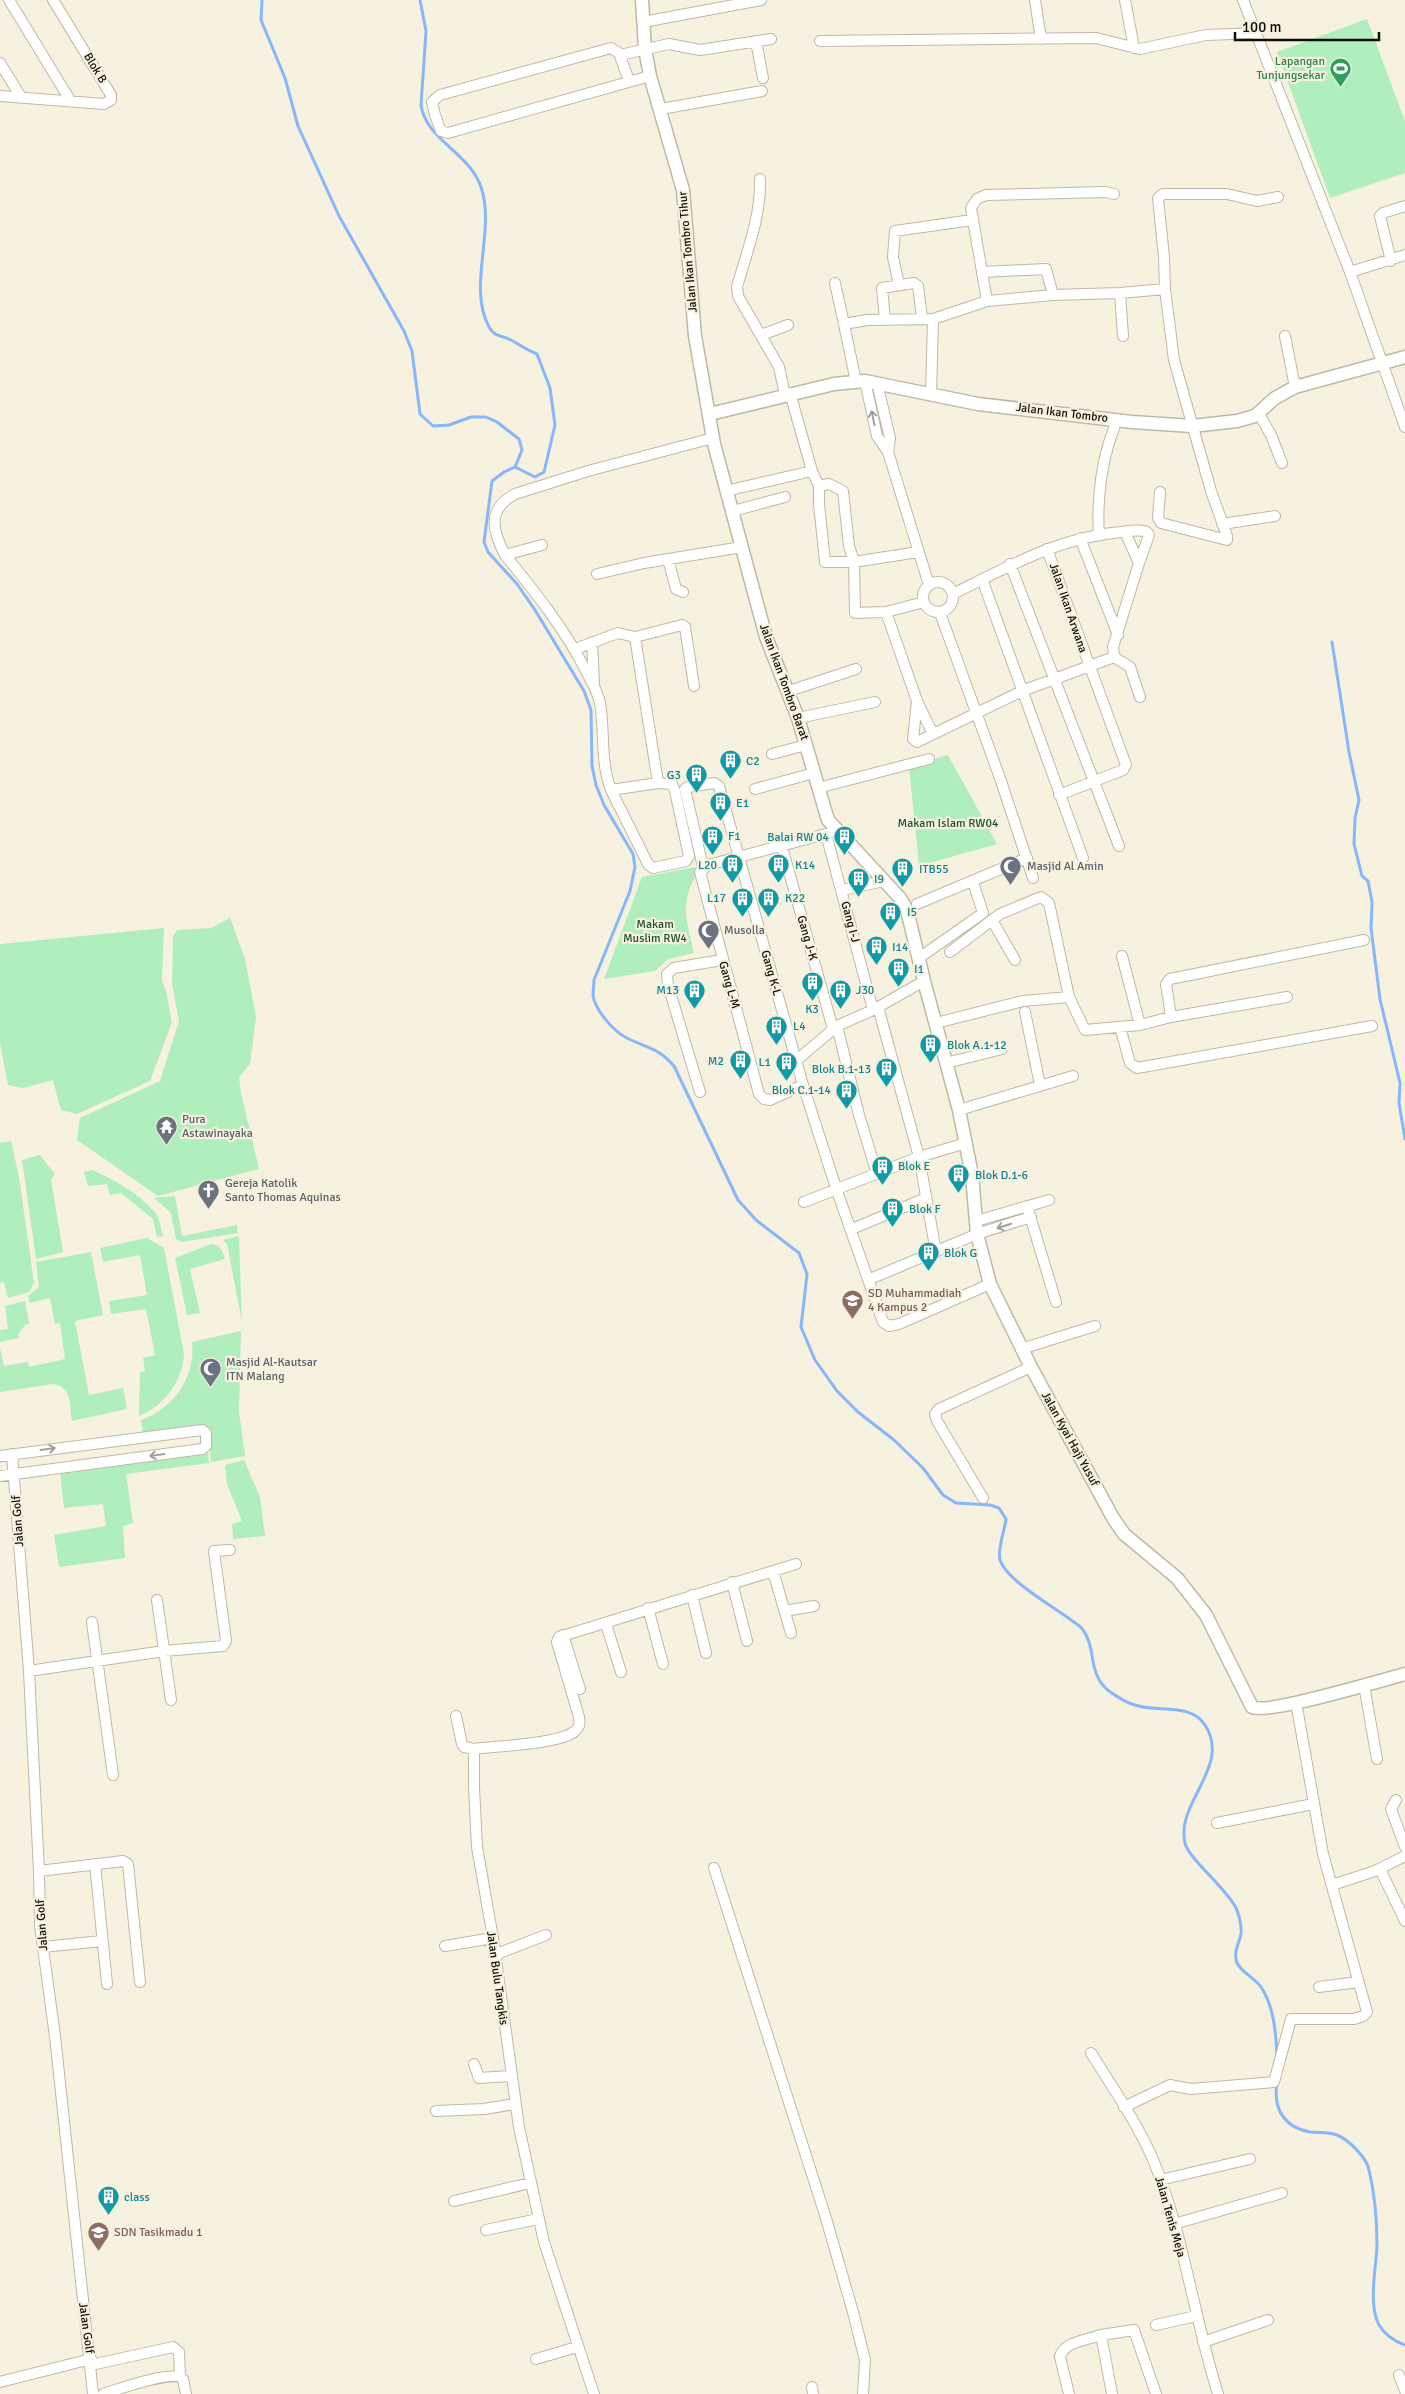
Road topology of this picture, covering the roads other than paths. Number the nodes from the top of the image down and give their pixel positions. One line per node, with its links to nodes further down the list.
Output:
1 (9, 0): 24 (street)
2 (53, 0): 24 (street, Blok B)
3 (642, 0): 8 (street, Jalan Ikan Tombro Tihur)
4 (761, 0): 8 (street)
5 (1035, 0): 10 (street)
6 (1124, 0): 14 (street)
7 (1244, 0): 9 (street)
8 (644, 27): 15 (street, Jalan Ikan Tombro Tihur)
9 (1257, 33): 14 (street); 34 (street)
10 (1041, 38): 12 (street); 14 (street)
11 (771, 39): 13 (street)
12 (820, 40)
13 (756, 41): 15 (street); 19 (street)
14 (1134, 48)
15 (646, 49): 16 (street); 18 (street, Jalan Ikan Tombro Tihur)
16 (620, 55): 20 (street); 20 (street)
17 (0, 64): 23 (street)
18 (650, 76): 20 (street); 25 (street, Jalan Ikan Tombro Tihur)
19 (764, 78)
20 (629, 81)
21 (762, 91): 25 (street)
22 (0, 96): 23 (street, Blok B)
23 (21, 97): 24 (street, Blok B)
24 (70, 100)
25 (660, 109): 54 (street, Jalan Ikan Tombro Tihur)
26 (760, 178): 45 (street)
27 (1114, 194): 30 (street)
28 (1278, 197): 37 (street)
29 (1405, 206): 32 (street)
30 (972, 220): 33 (street); 36 (street)
31 (1405, 256): 32 (street)
32 (1391, 261): 34 (street)
33 (982, 272): 39 (street); 40 (street)
34 (1350, 272): 49 (street)
35 (835, 283): 43 (street)
36 (899, 286): 41 (street); 42 (street)
37 (1165, 289): 38 (street); 57 (street)
38 (1120, 293): 39 (street); 46 (street)
39 (1053, 295): 40 (street)
40 (987, 301): 41 (street)
41 (928, 318): 42 (street); 53 (street)
42 (884, 320): 43 (street)
43 (844, 324): 50 (street)
44 (788, 325): 45 (street)
45 (760, 335): 52 (street)
46 (1124, 336)
47 (1284, 336): 51 (street)
48 (1405, 358): 49 (street, Jalan Ikan Tombro)
49 (1382, 363): 51 (street, Jalan Ikan Tombro); 58 (street)
50 (866, 382): 52 (street, Jalan Ikan Tombro); 53 (street, Jalan Ikan Tombro); 77 (street)
51 (1295, 388): 55 (street, Jalan Ikan Tombro)
52 (788, 394): 54 (street, Jalan Ikan Tombro); 61 (street)
53 (931, 395): 56 (street, Jalan Ikan Tombro)
54 (710, 414): 59 (street, Jalan Ikan Tombro Barat)
55 (1259, 414): 57 (street, Jalan Ikan Tombro); 60 (street)
56 (1116, 420): 57 (street, Jalan Ikan Tombro); 72 (street)
57 (1192, 426): 69 (street)
58 (1405, 427)
59 (713, 438): 63 (street, Jalan Ikan Tombro Barat); 78 (street)
60 (1282, 463)
61 (812, 471): 62 (street); 63 (street)
62 (819, 486): 80 (street); 80 (street)
63 (726, 491): 66 (street, Jalan Ikan Tombro Barat)
64 (1160, 492): 68 (street)
65 (785, 497): 66 (street)
66 (733, 511): 75 (street, Jalan Ikan Tombro Barat)
67 (1275, 516): 69 (street)
68 (1161, 523): 69 (street); 71 (street)
69 (1225, 523)
70 (1124, 532): 71 (street); 72 (street); 81 (street)
71 (1149, 533): 81 (street)
72 (1100, 534): 73 (street)
73 (1080, 538): 76 (street); 91 (street)
74 (542, 545): 78 (street)
75 (742, 547): 79 (street); 101 (street, Jalan Ikan Tombro Barat)
76 (1047, 549): 82 (street); 96 (street, Jalan Ikan Arwana)
77 (918, 552): 80 (street); 85 (street)
78 (505, 555): 94 (street)
79 (668, 559): 83 (street); 86 (street)
80 (854, 562): 89 (street)
81 (1139, 563): 91 (street)
82 (1010, 564): 84 (street); 98 (street)
83 (597, 574)
84 (982, 579): 87 (street); 102 (street)
85 (929, 585): 87 (street); 88 (street)
86 (683, 592)
87 (953, 594): 90 (street)
88 (924, 602): 89 (street); 90 (street)
89 (886, 612): 104 (street)
90 (940, 612): 106 (street)
91 (1118, 635): 95 (street)
92 (635, 637): 93 (street); 100 (street); 114 (street)
93 (592, 642): 94 (street); 99 (street)
94 (575, 649): 99 (street)
95 (1114, 657): 96 (street); 103 (street)
96 (1089, 666): 98 (street); 113 (street, Jalan Ikan Arwana)
97 (856, 669): 101 (street)
98 (1054, 678): 102 (street); 113 (street)
99 (594, 686): 117 (street)
100 (694, 686)
101 (789, 691): 107 (street, Jalan Ikan Tombro Barat)
102 (1022, 691): 106 (street); 118 (street)
103 (1140, 697)
104 (917, 701): 108 (street); 108 (street)
105 (875, 702): 107 (street)
106 (977, 714): 108 (street); 123 (street)
107 (798, 718): 109 (street, Jalan Ikan Tombro Barat)
108 (933, 734)
109 (806, 745): 110 (street); 112 (street, Jalan Ikan Tombro Barat)
110 (772, 754)
111 (929, 759): 115 (street)
112 (814, 773): 115 (street, Jalan Ikan Tombro Barat); 116 (street)
113 (1094, 782): 118 (street); 120 (street)
114 (658, 783): 117 (street); 117 (street)
115 (818, 788): 119 (street, Jalan Ikan Tombro Barat)
116 (755, 789)
117 (611, 790)
118 (1059, 796): 124 (street)
119 (832, 833): 121 (street); 127 (street, Jalan Ikan Tombro Barat); 129 (street, Gang I-J)
120 (1118, 846)
121 (782, 847): 122 (street); 147 (street, Gang J-K)
122 (739, 857): 125 (street); 125 (street, Gang K-L); 150 (street, Gang K-L)
123 (1027, 858): 126 (street); 128 (street)
124 (1083, 858)
125 (702, 870): 136 (street, Gang L-M)
126 (1033, 878)
127 (884, 881): 129 (street); 135 (street, Jalan Ikan Tombro Barat)
128 (973, 882): 130 (street); 135 (street)
129 (842, 890): 141 (street, Gang I-J)
130 (916, 904)
131 (992, 920): 133 (street); 137 (street); 139 (street)
132 (1364, 940): 143 (street)
133 (950, 952)
134 (1122, 956): 145 (street)
135 (919, 958): 138 (street, Jalan Ikan Tombro Barat)
136 (722, 960): 153 (street, Gang L-M); 155 (street)
137 (1015, 960)
138 (924, 981): 141 (street); 144 (street, Jalan Kyai Haji Yusuf)
139 (1069, 997): 144 (street); 148 (street)
140 (1287, 998): 143 (street)
141 (875, 1008): 147 (street); 158 (street, Gang I-J)
142 (1025, 1012): 154 (street)
143 (1171, 1017): 145 (street)
144 (936, 1024): 151 (street, Jalan Kyai Haji Yusuf)
145 (1140, 1025): 148 (street)
146 (1372, 1026): 148 (street)
147 (835, 1027): 150 (street); 159 (street, Gang J-K)
148 (1120, 1027)
149 (1002, 1049): 151 (street)
150 (797, 1060): 153 (street, Gang K-L)
151 (946, 1063): 156 (street, Jalan Kyai Haji Yusuf)
152 (1073, 1076): 154 (street)
153 (803, 1085): 160 (street, Gang K-L)
154 (1040, 1085): 156 (street)
155 (700, 1092)
156 (959, 1110): 157 (street, Jalan Kyai Haji Yusuf)
157 (966, 1143): 158 (street); 166 (street, Jalan Kyai Haji Yusuf)
158 (919, 1158): 159 (street); 161 (street, Gang I-J)
159 (877, 1174): 160 (street)
160 (837, 1191): 163 (street); 167 (street, Gang K-L)
161 (926, 1198): 167 (street); 168 (street, Gang I-J)
162 (1049, 1200): 164 (street)
163 (804, 1202)
164 (1027, 1206): 165 (street); 166 (street)
165 (1031, 1217): 166 (street, one-way to 166); 171 (street)
166 (977, 1228): 168 (street); 170 (street, Jalan Kyai Haji Yusuf)
167 (852, 1229): 169 (street, Gang K-L)
168 (936, 1252): 169 (street)
169 (870, 1279): 170 (street, Gang K-L)
170 (990, 1284): 173 (street, Jalan Kyai Haji Yusuf)
171 (1056, 1302)
172 (1095, 1326): 173 (street)
173 (1021, 1349): 174 (street, Jalan Kyai Haji Yusuf)
174 (1030, 1367): 179 (street); 204 (street, Jalan Kyai Haji Yusuf)
175 (12, 1454): 176 (street); 177 (street, Jalan Golf); 177 (street, one-way to 177)
176 (0, 1456)
177 (14, 1474): 178 (street); 198 (street, Jalan Golf)
178 (0, 1476)
179 (982, 1498)
180 (230, 1550): 194 (street)
181 (796, 1564): 182 (street)
182 (774, 1571): 183 (street); 188 (street)
183 (732, 1582): 184 (street); 193 (street)
184 (692, 1595): 187 (street); 195 (street)
185 (158, 1600): 194 (street)
186 (814, 1606): 188 (street)
187 (648, 1608): 190 (street); 197 (street)
188 (785, 1611): 191 (street)
189 (92, 1622): 196 (street)
190 (606, 1624): 192 (street); 199 (street)
191 (792, 1632)
192 (560, 1638): 202 (street); 206 (street)
193 (747, 1641)
194 (164, 1651): 196 (street); 203 (street)
195 (706, 1653)
196 (97, 1661): 198 (street); 208 (street)
197 (662, 1664)
198 (29, 1671): 217 (street, Jalan Golf)
199 (621, 1672)
200 (1405, 1674): 201 (street, Jalan Kyai Haji Yusuf)
201 (1364, 1685): 204 (street, Jalan Kyai Haji Yusuf); 207 (street)
202 (580, 1689)
203 (171, 1700)
204 (1296, 1702): 210 (street)
205 (456, 1716): 206 (street)
206 (474, 1749): 221 (street, Jalan Bulu Tangkis)
207 (1377, 1759)
208 (113, 1775)
209 (1396, 1800): 212 (street)
210 (1313, 1804): 211 (street); 218 (street)
211 (1217, 1823)
212 (1405, 1847)
213 (1405, 1856): 216 (street)
214 (95, 1864): 217 (street); 222 (street); 226 (street)
215 (714, 1868): 260 (street)
216 (1380, 1869): 218 (street); 219 (street)
217 (39, 1871): 224 (street, Jalan Golf)
218 (1332, 1885): 227 (street)
219 (1405, 1921)
220 (546, 1935): 225 (street)
221 (493, 1938): 223 (street); 225 (street, Jalan Bulu Tangkis)
222 (102, 1941): 224 (street); 228 (street)
223 (445, 1946)
224 (43, 1947): 251 (street, Jalan Golf)
225 (494, 1955): 232 (street, Jalan Bulu Tangkis)
226 (140, 1982)
227 (1358, 1982): 229 (street); 234 (street)
228 (107, 1984)
229 (1319, 1987)
230 (1091, 2053): 234 (street, Jalan Tenis Meja)
231 (474, 2064): 232 (street)
232 (511, 2076): 233 (street, Jalan Bulu Tangkis)
233 (515, 2104): 235 (street); 238 (street, Jalan Bulu Tangkis)
234 (1124, 2107): 237 (street, Jalan Tenis Meja)
235 (436, 2111)
236 (1250, 2159): 237 (street)
237 (1160, 2180): 242 (street, Jalan Tenis Meja)
238 (530, 2183): 240 (street); 241 (street, Jalan Bulu Tangkis)
239 (1282, 2193): 242 (street)
240 (454, 2202)
241 (538, 2219): 243 (street); 249 (street, Jalan Bulu Tangkis)
242 (1174, 2224): 244 (street, Jalan Tenis Meja)
243 (486, 2230)
244 (1196, 2316): 246 (street); 248 (street, Jalan Tenis Meja)
245 (1268, 2320): 248 (street)
246 (1156, 2325)
247 (1101, 2335): 261 (street); 262 (street); 263 (street)
248 (1203, 2342): 264 (street, Jalan Tenis Meja)
249 (577, 2347): 250 (street); 259 (street, Jalan Bulu Tangkis)
250 (536, 2359)
251 (91, 2362): 253 (street); 254 (street); 256 (street, Jalan Golf)
252 (1399, 2375): 255 (street)
253 (180, 2376): 257 (street); 258 (street)
254 (0, 2382)
255 (1405, 2391)
256 (94, 2394)
257 (103, 2394)
258 (186, 2394)
259 (594, 2394)
260 (863, 2394)
261 (1070, 2394)
262 (1112, 2394)
263 (1156, 2394)
264 (1218, 2394)

